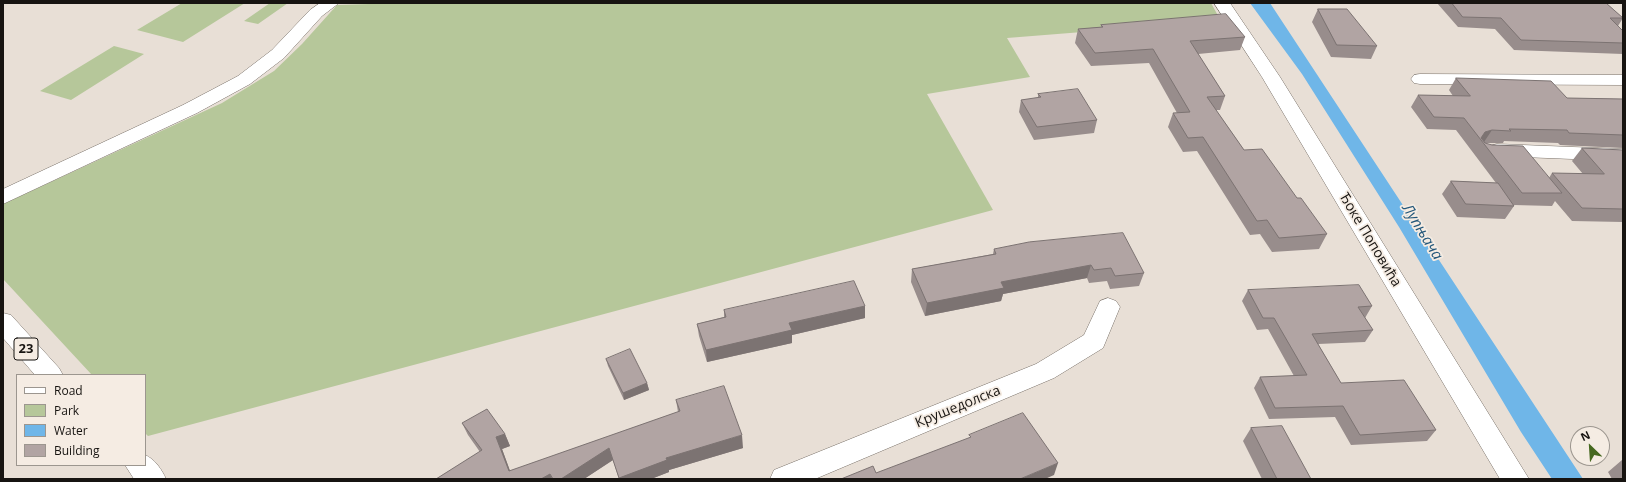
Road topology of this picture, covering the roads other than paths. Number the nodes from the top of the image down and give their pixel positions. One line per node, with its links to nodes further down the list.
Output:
1 (331, 3): 7 (street)
2 (1222, 3): 14 (street, Ђоке Поповића)
3 (1420, 79): 4 (street)
4 (1623, 80)
5 (1484, 150): 6 (street)
6 (1623, 155)
7 (3, 197)
8 (1108, 307): 13 (street, Крушедолска)
9 (3, 322): 10 (street, 23)
10 (49, 374)
11 (140, 466): 12 (street)
12 (152, 479)
13 (784, 479)
14 (1515, 479)

